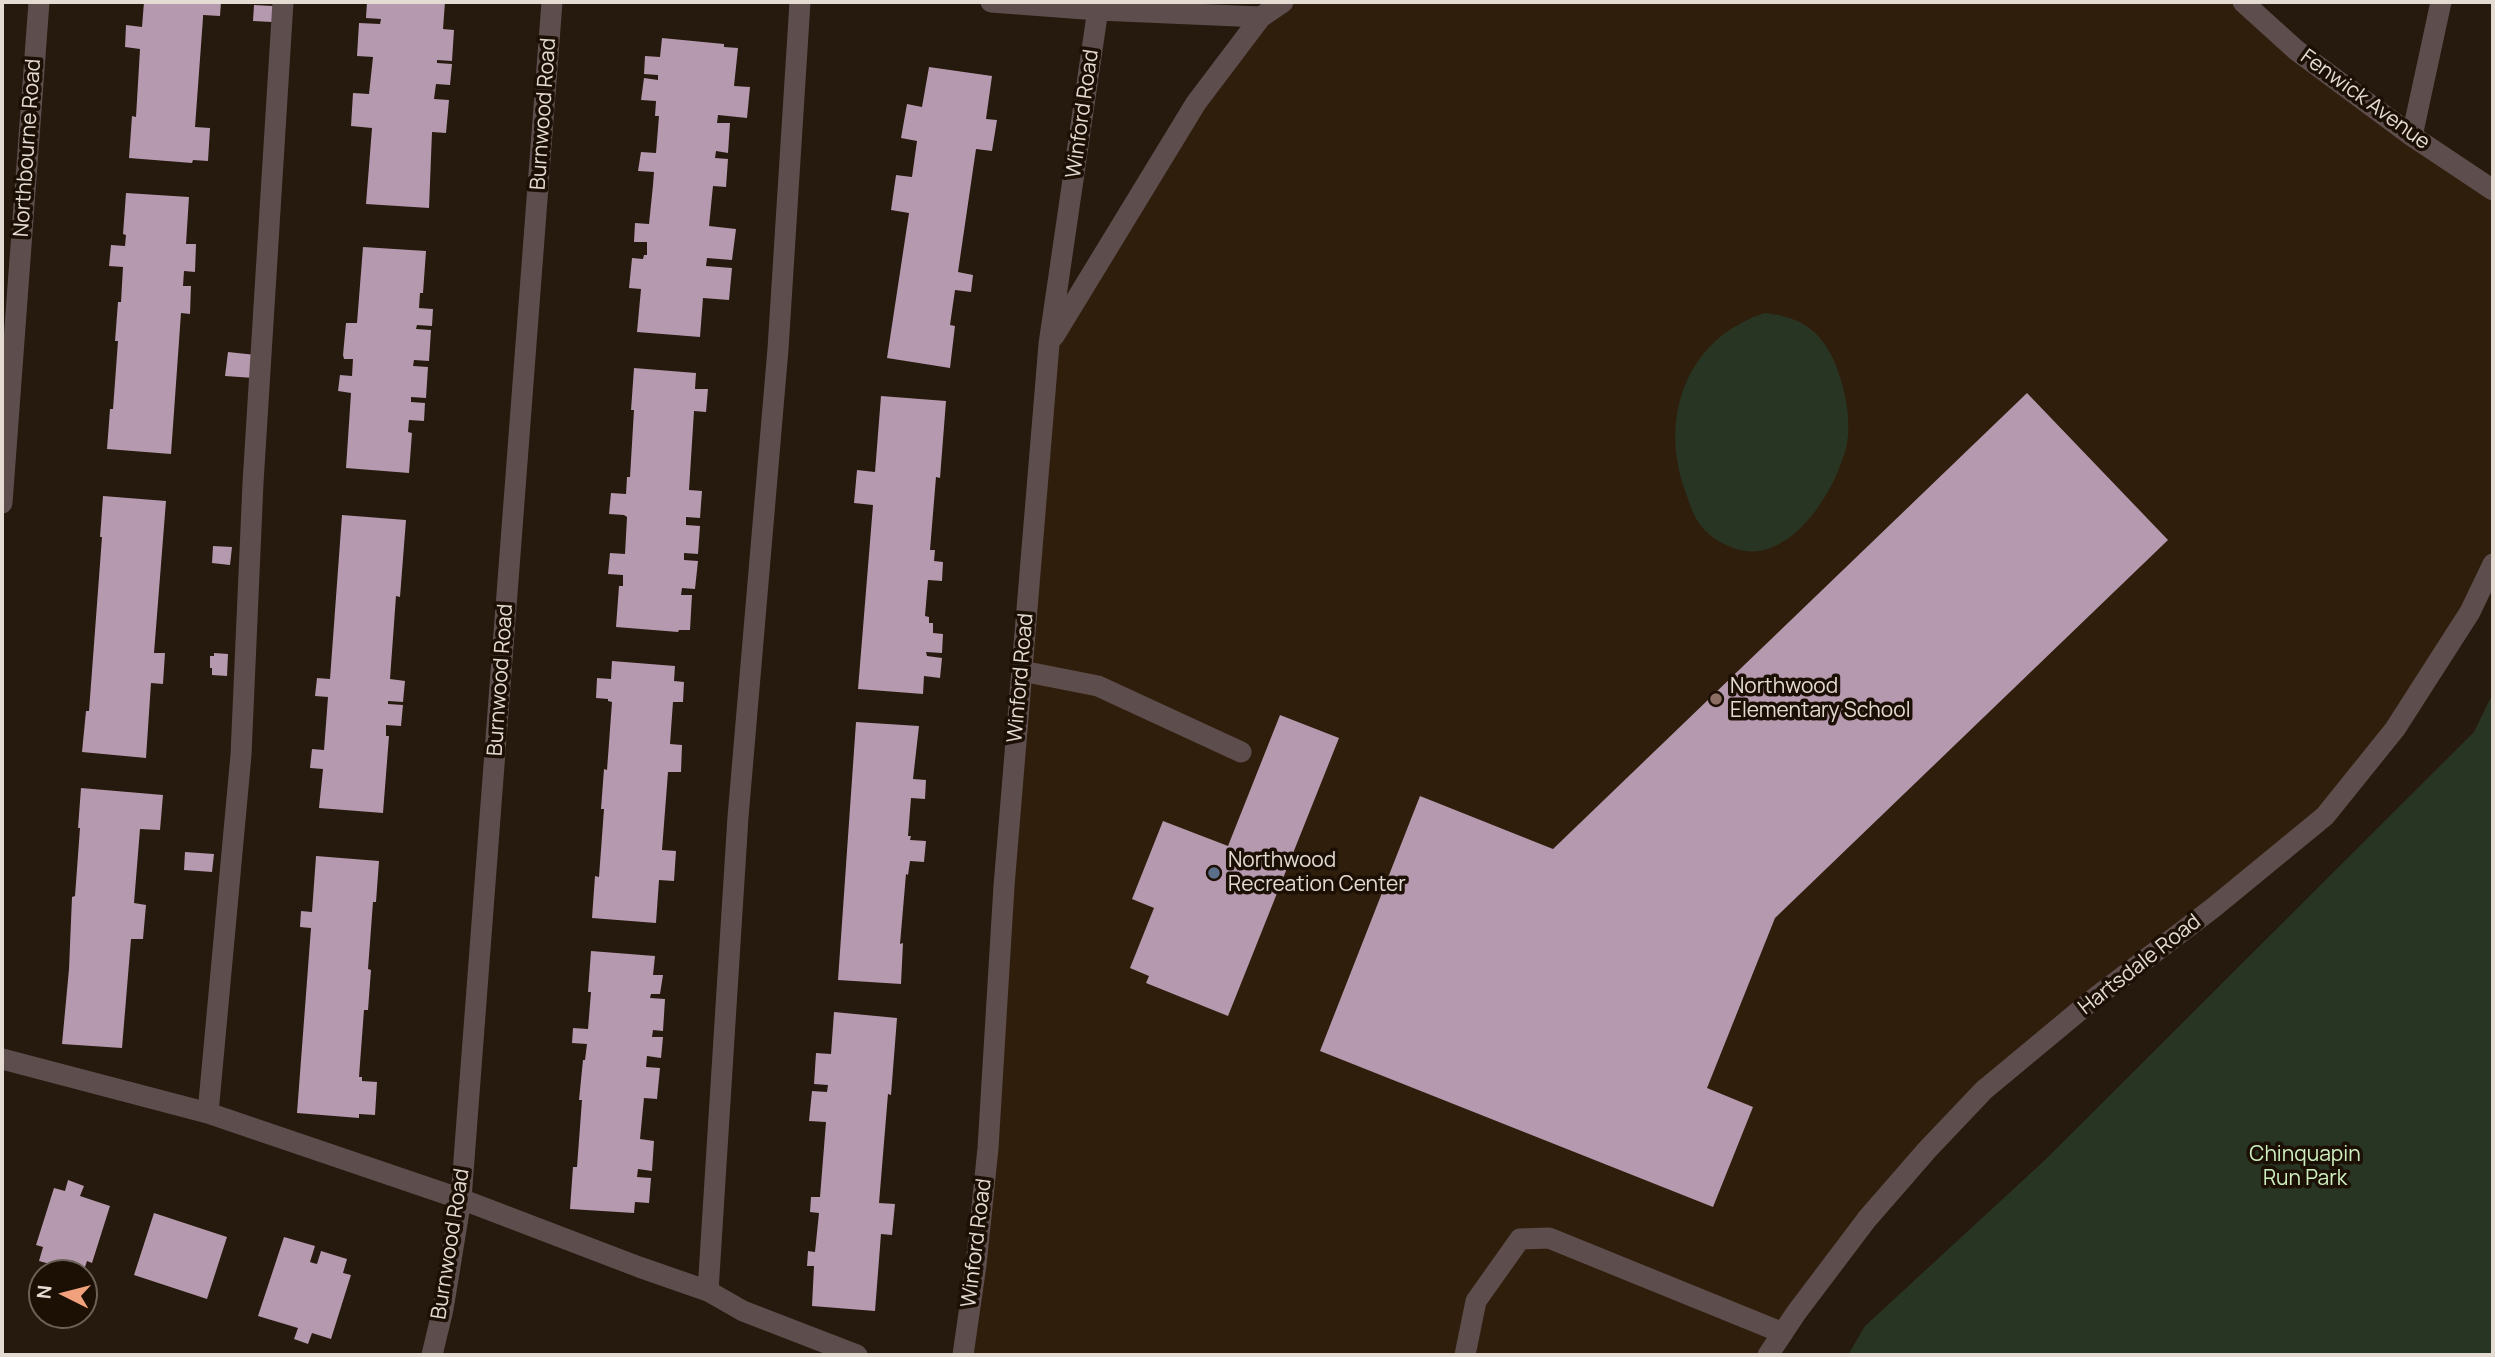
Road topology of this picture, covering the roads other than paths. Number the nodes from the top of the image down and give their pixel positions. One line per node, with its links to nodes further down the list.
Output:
1 (39, 2): 14 (street, Northbourne Road)
2 (283, 2): 19 (street)
3 (552, 2): 20 (street, Burnwood Road)
4 (800, 2): 21 (street)
5 (990, 2): 9 (street)
6 (1283, 2): 10 (street)
7 (2243, 2): 11 (street, Fenwick Avenue)
8 (2441, 2): 11 (street)
9 (1098, 6): 10 (street); 13 (street, Winford Road)
10 (1261, 17): 13 (street)
11 (2412, 136): 12 (street, Fenwick Avenue)
12 (2493, 190)
13 (1049, 344): 16 (street, Winford Road)
14 (2, 503)
15 (2493, 564): 22 (street, Hartsdale Road)
16 (1022, 671): 17 (street); 25 (street, Winford Road)
17 (1241, 752)
18 (2, 1059): 19 (street)
19 (208, 1113): 20 (street)
20 (461, 1199): 21 (street); 23 (street, Burnwood Road)
21 (708, 1290): 24 (street)
22 (1783, 1333): 26 (street); 27 (street, Hartsdale Road)
23 (432, 1355)
24 (857, 1355)
25 (963, 1355)
26 (1465, 1355)
27 (1769, 1355)

